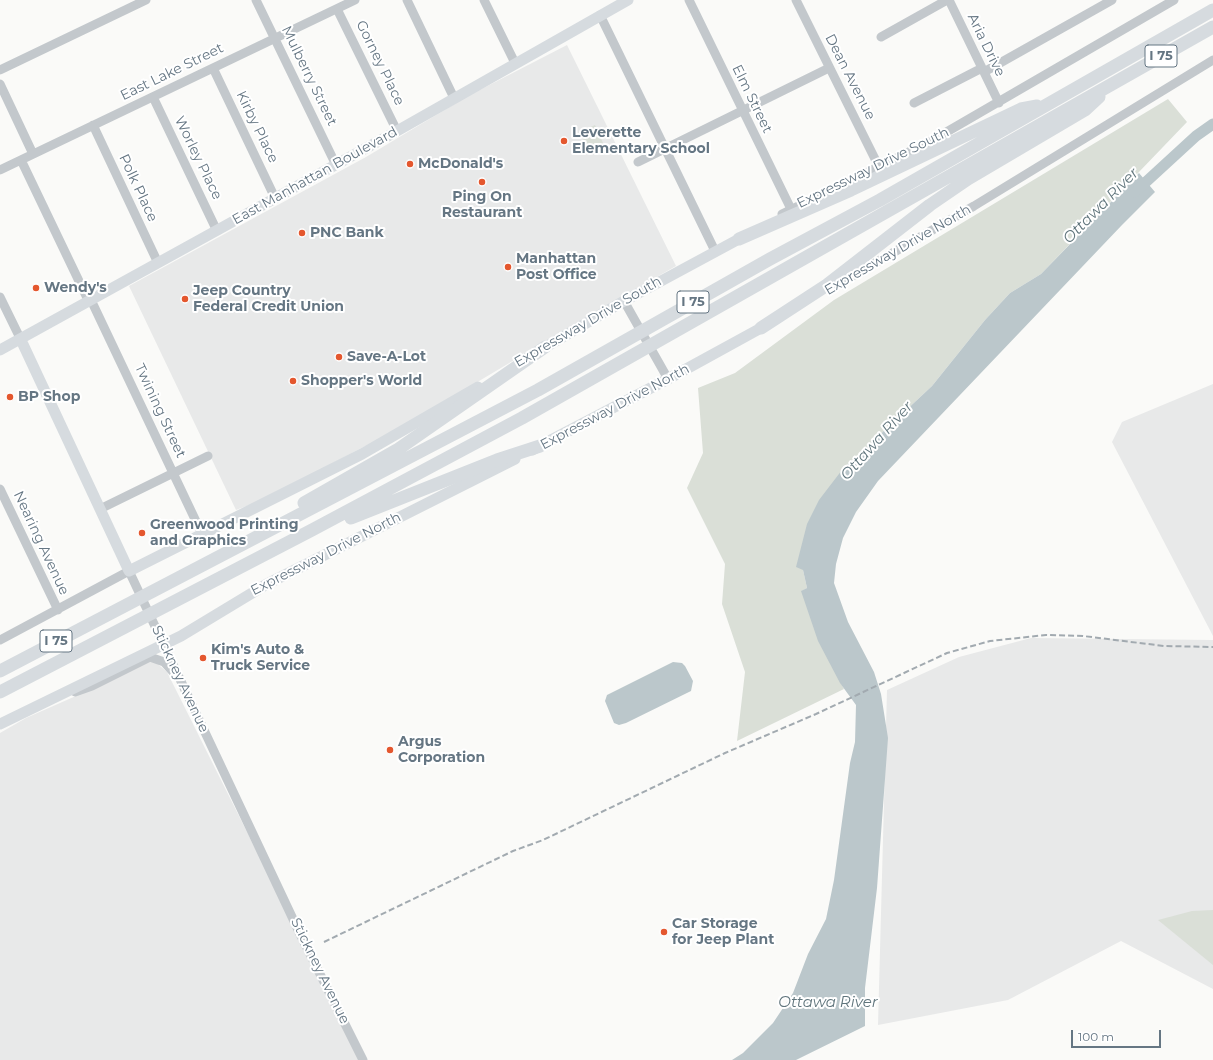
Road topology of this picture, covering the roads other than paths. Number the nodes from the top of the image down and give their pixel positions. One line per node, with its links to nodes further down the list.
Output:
1 (146, 0): 23 (street)
2 (256, 0): 18 (street, Mulberry Street)
3 (355, 0): 13 (street, East Lake Street)
4 (407, 0): 28 (street)
5 (484, 0): 20 (street)
6 (628, 0): 15 (main road, East Manhattan Boulevard)
7 (689, 0): 32 (street, Elm Street)
8 (796, 0): 22 (street, Dean Avenue)
9 (948, 0): 17 (street); 24 (street, Aria Drive)
10 (1112, 0): 12 (street)
11 (1174, 0): 30 (street, Expressway Drive South)
12 (1095, 4): 24 (street)
13 (337, 9): 18 (street, East Lake Street); 34 (street, Gorney Place)
14 (1213, 10): 31 (highway, I 75)
15 (600, 15): 20 (main road, East Manhattan Boulevard); 35 (street)
16 (1213, 27): 26 (highway, I 75)
17 (881, 37)
18 (275, 38): 21 (street, East Lake Street); 39 (street, Mulberry Street)
19 (1213, 60): 51 (street, Expressway Drive North)
20 (514, 63): 28 (main road, East Manhattan Boulevard)
21 (213, 68): 27 (street, East Lake Street); 42 (street, Kirby Place)
22 (829, 68): 32 (street); 40 (street, Dean Avenue)
23 (0, 70)
24 (983, 70): 29 (street); 30 (street, Aria Drive)
25 (0, 84): 36 (street)
26 (1110, 86): 51 (highway); 62 (highway, I 75)
27 (153, 97): 33 (street, East Lake Street); 44 (street, Worley Place)
28 (454, 98): 34 (main road, East Manhattan Boulevard)
29 (914, 103)
30 (1000, 103): 40 (street, Expressway Drive South)
31 (1045, 105): 45 (highway); 64 (highway, I 75)
32 (742, 110): 35 (street); 43 (street, Elm Street)
33 (93, 125): 36 (street, East Lake Street); 47 (street, Polk Place)
34 (397, 131): 39 (main road, East Manhattan Boulevard)
35 (665, 148): 38 (street); 46 (street)
36 (33, 154): 37 (street, East Lake Street)
37 (20, 160): 41 (street, East Lake Street); 49 (street, Twining Street)
38 (638, 162)
39 (336, 164): 42 (main road, East Manhattan Boulevard)
40 (879, 167): 43 (street, Expressway Drive South)
41 (0, 170)
42 (275, 198): 44 (main road, East Manhattan Boulevard)
43 (791, 209): 45 (street, Expressway Drive South)
44 (217, 231): 47 (main road, East Manhattan Boulevard)
45 (739, 239): 46 (main road, Expressway Drive South)
46 (716, 251): 50 (main road, Expressway Drive South)
47 (158, 263): 49 (main road, East Manhattan Boulevard)
48 (0, 297): 52 (street, Stickney Avenue)
49 (90, 301): 52 (main road, East Manhattan Boulevard); 58 (street, Twining Street)
50 (624, 301): 53 (main road, Expressway Drive South); 55 (street)
51 (761, 328): 55 (main road, Expressway Drive North)
52 (21, 340): 54 (main road, East Manhattan Boulevard); 60 (main road, Stickney Avenue)
53 (545, 347): 61 (main road, Expressway Drive South); 64 (highway)
54 (0, 350)
55 (668, 379): 56 (main road, Expressway Drive North)
56 (540, 446): 62 (highway); 67 (main road, Expressway Drive North)
57 (208, 456): 58 (street)
58 (174, 473): 60 (street); 61 (street, Twining Street)
59 (0, 489): 65 (street, Nearing Avenue)
60 (100, 509): 63 (main road, Stickney Avenue)
61 (202, 534): 63 (main road, Expressway Drive South)
62 (281, 546): 69 (highway, I 75)
63 (129, 571): 65 (street, Expressway Drive South); 67 (street, Stickney Avenue)
64 (168, 583): 68 (highway, I 75)
65 (58, 610): 66 (street, Expressway Drive South)
66 (0, 640)
67 (163, 644): 70 (street, Stickney Avenue); 73 (main road, Expressway Drive North)
68 (0, 671)
69 (41, 671): 71 (highway, I 75); 72 (highway)
70 (181, 682): 73 (street); 75 (street, Stickney Avenue)
71 (0, 692)
72 (0, 695)
73 (38, 705): 74 (main road, Expressway Drive North)
74 (0, 724)
75 (363, 1060)

